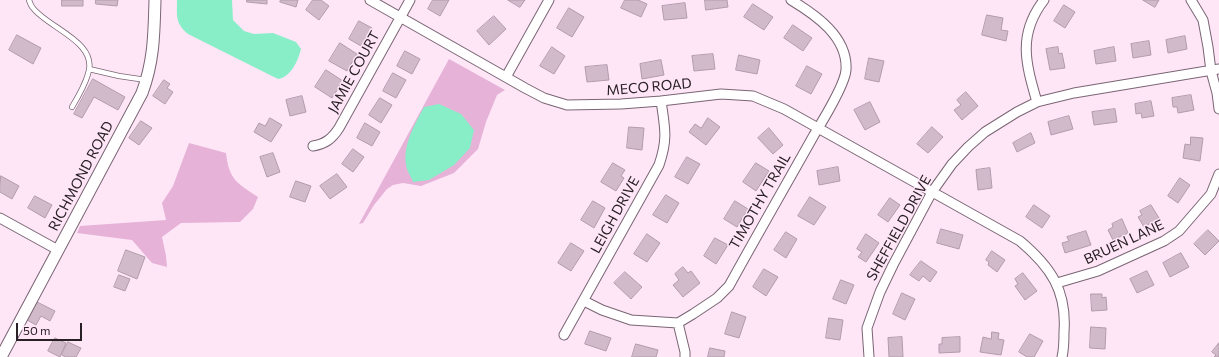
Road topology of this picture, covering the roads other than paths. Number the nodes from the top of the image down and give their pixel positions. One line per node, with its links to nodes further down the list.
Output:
1 (29, 0): 10 (lane)
2 (155, 0): 13 (street, RICHMOND ROAD)
3 (370, 0): 9 (street, MECO ROAD)
4 (410, 0): 9 (street, JAMIE COURT)
5 (549, 0): 12 (street)
6 (791, 0): 18 (street, TIMOTHY TRAIL)
7 (1044, 0): 15 (street)
8 (1192, 0): 11 (street)
9 (401, 17): 12 (street, MECO ROAD); 19 (street, JAMIE COURT)
10 (89, 69): 13 (lane); 16 (lane)
11 (1215, 70): 15 (street, SHEFFIELD DRIVE); 17 (street)
12 (506, 77): 14 (street, MECO ROAD)
13 (147, 80): 23 (street, RICHMOND ROAD)
14 (661, 101): 18 (street, MECO ROAD); 25 (street, LEIGH DRIVE)
15 (1037, 102): 21 (street, SHEFFIELD DRIVE)
16 (72, 107)
17 (1219, 109)
18 (818, 128): 21 (street, MECO ROAD); 26 (street, TIMOTHY TRAIL)
19 (313, 146)
20 (1219, 174): 24 (street, BRUEN LANE)
21 (932, 192): 24 (street, MECO ROAD); 30 (street, SHEFFIELD DRIVE)
22 (0, 218): 23 (street)
23 (58, 250): 28 (street, RICHMOND ROAD)
24 (1057, 283): 31 (street)
25 (584, 301): 26 (street); 27 (street, LEIGH DRIVE)
26 (678, 323): 29 (street)
27 (564, 336)
28 (1, 357)
29 (685, 357)
30 (869, 357)
31 (1062, 357)

